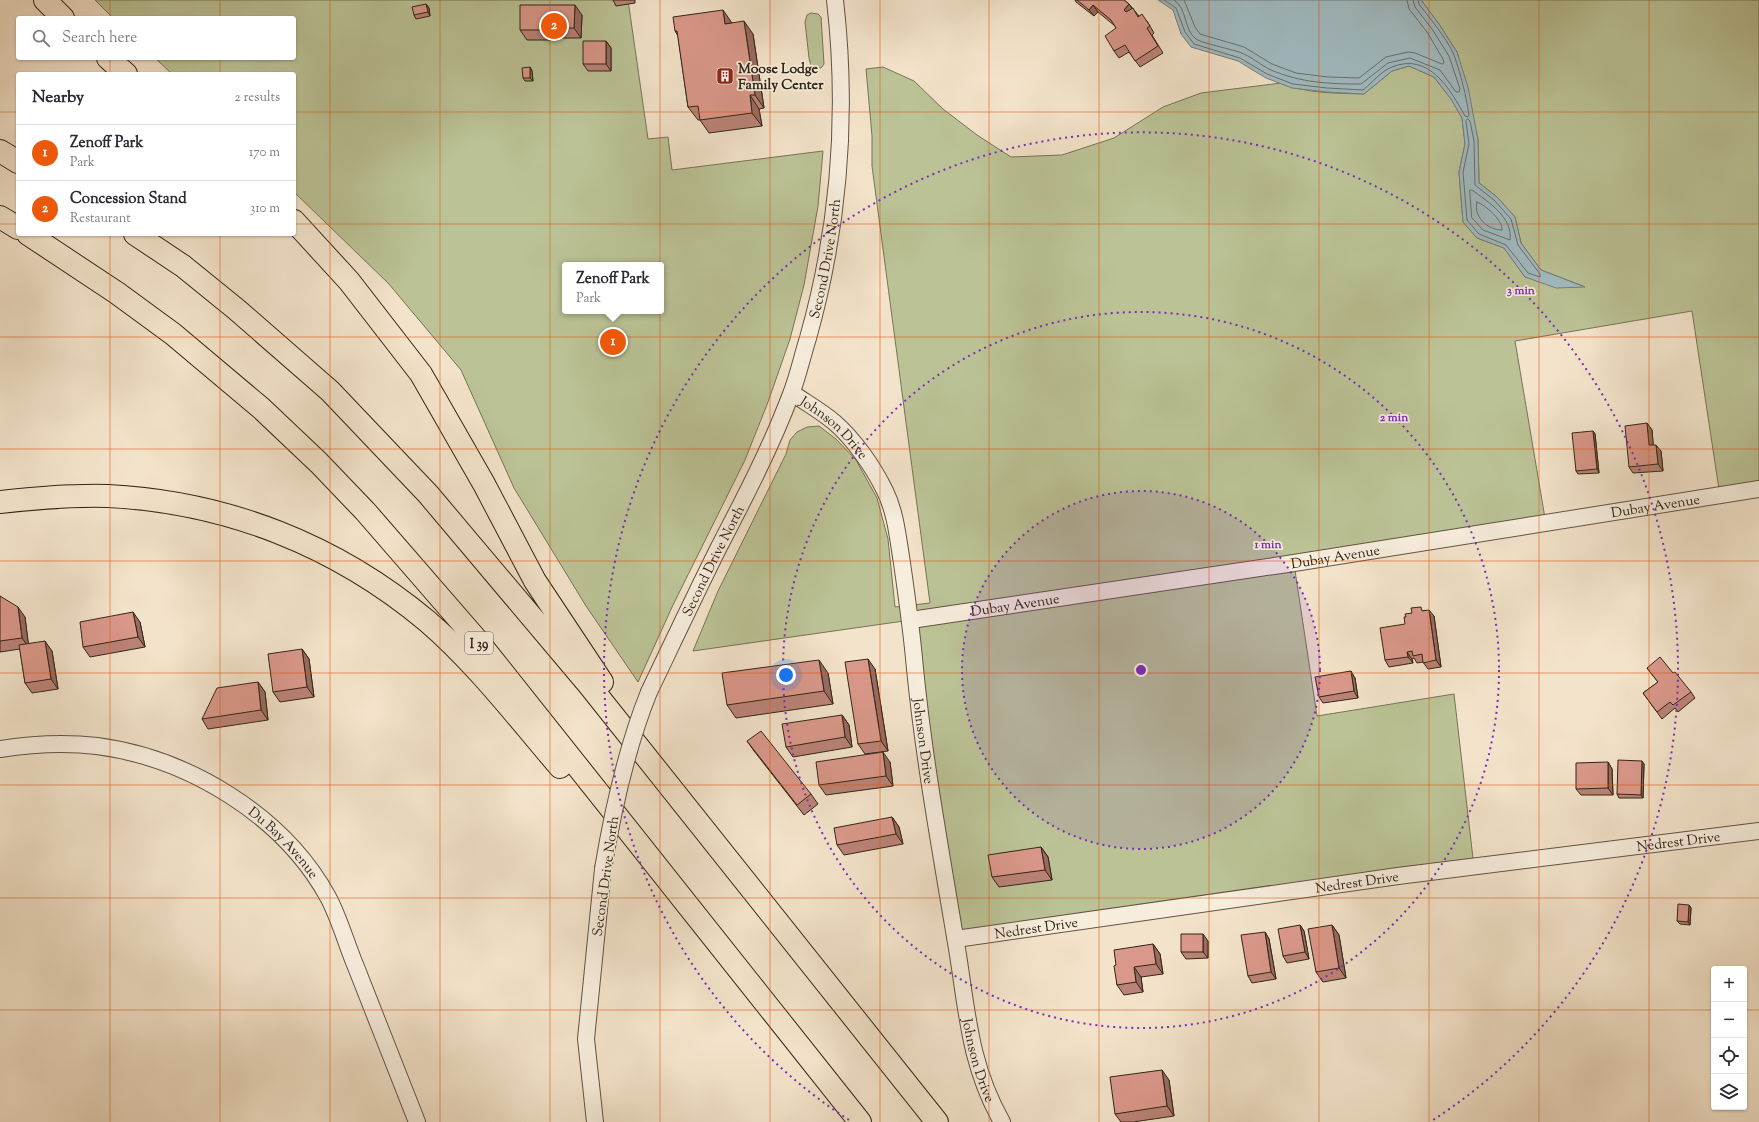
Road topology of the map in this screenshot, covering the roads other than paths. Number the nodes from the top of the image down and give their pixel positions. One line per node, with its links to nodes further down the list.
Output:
1 (45, 0): 3 (highway)
2 (835, 0): 13 (street, Second Drive North)
3 (61, 16)
4 (110, 60): 5 (highway)
5 (124, 72)
6 (0, 151): 7 (highway)
7 (16, 161)
8 (0, 217): 10 (highway)
9 (296, 223): 17 (highway)
10 (16, 227)
11 (31, 236): 19 (highway, I 39)
12 (138, 236): 17 (highway)
13 (792, 393): 16 (street, Johnson Drive); 23 (street, Second Drive North, bridge)
14 (1759, 489): 16 (street, Dubay Avenue)
15 (0, 502): 19 (highway)
16 (911, 620): 21 (street, Johnson Drive)
17 (625, 732): 25 (highway)
18 (0, 749): 22 (street, Du Bay Avenue)
19 (620, 819): 24 (highway, I 39)
20 (1759, 831): 21 (street, Nedrest Drive)
21 (956, 939): 26 (street, Johnson Drive)
22 (417, 1122)
23 (595, 1122)
24 (860, 1122)
25 (937, 1122)
26 (1002, 1122)

